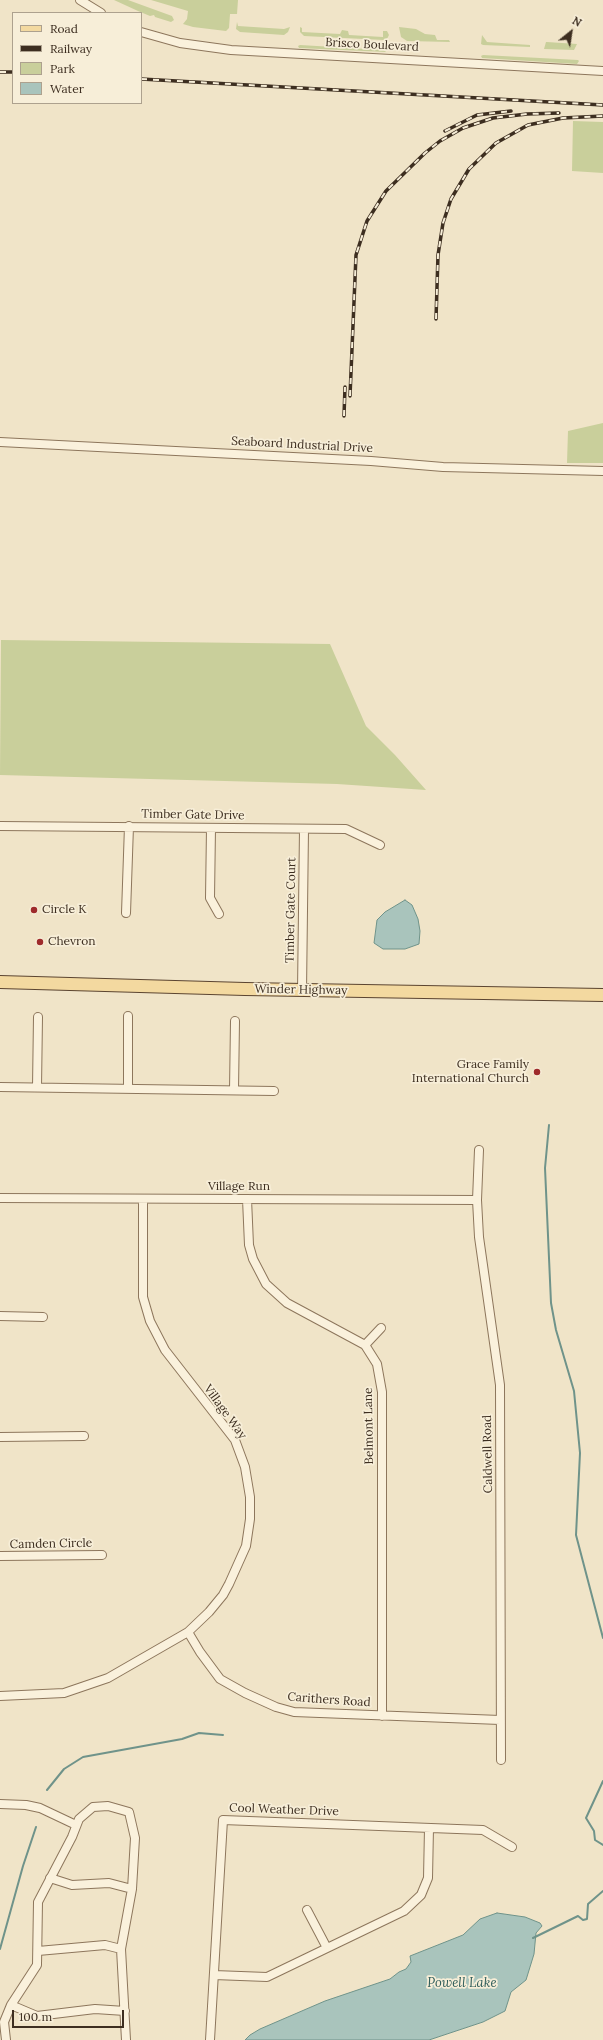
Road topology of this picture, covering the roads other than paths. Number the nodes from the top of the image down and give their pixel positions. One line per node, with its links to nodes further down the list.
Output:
1 (80, 0): 2 (street)
2 (99, 12)
3 (142, 32): 4 (street, Brisco Boulevard)
4 (603, 70)
5 (0, 442): 6 (street, Seaboard Industrial Drive)
6 (603, 471)
7 (1, 825): 8 (street, Timber Gate Drive)
8 (129, 826): 9 (street, Timber Gate Drive); 12 (street)
9 (211, 828): 10 (street, Timber Gate Drive); 13 (street)
10 (304, 829): 11 (street, Timber Gate Drive); 15 (street, Timber Gate Court)
11 (380, 845)
12 (126, 913)
13 (219, 914)
14 (0, 982): 15 (main road, Winder Highway)
15 (302, 990): 16 (main road, Winder Highway)
16 (603, 995)
17 (128, 1016): 22 (street)
18 (38, 1017): 21 (street)
19 (235, 1021): 23 (street)
20 (0, 1087): 21 (street)
21 (37, 1087): 22 (street)
22 (128, 1088): 23 (street)
23 (234, 1090): 24 (street)
24 (274, 1091)
25 (479, 1150): 29 (street, Caldwell Road)
26 (0, 1198): 27 (street, Village Run)
27 (143, 1199): 28 (street, Village Run); 38 (street, Village Way)
28 (247, 1199): 29 (street, Village Run); 33 (street)
29 (478, 1200): 41 (street, Caldwell Road)
30 (0, 1316): 31 (street)
31 (43, 1317)
32 (381, 1328): 33 (street)
33 (366, 1344): 40 (street, Belmont Lane)
34 (84, 1436): 35 (street)
35 (0, 1437)
36 (102, 1555): 37 (street, Camden Circle)
37 (0, 1556)
38 (188, 1632): 39 (street, Village Way); 40 (street, Carithers Road)
39 (0, 1696)
40 (382, 1716): 41 (street, Carithers Road)
41 (500, 1720): 42 (street, Caldwell Road)
42 (501, 1760)
43 (0, 1804): 44 (street)
44 (76, 1825): 47 (street); 48 (street)
45 (429, 1828): 46 (street, Cool Weather Drive); 50 (street); 53 (street, Cool Weather Drive)
46 (512, 1848)
47 (50, 1878): 48 (street); 52 (street)
48 (132, 1889): 51 (street)
49 (307, 1910): 50 (street)
50 (327, 1948): 53 (street)
51 (120, 1949): 52 (street); 55 (street)
52 (38, 1951): 54 (street)
53 (214, 1975): 58 (street, Cool Weather Drive)
54 (11, 2005): 55 (street); 56 (street)
55 (125, 2011): 57 (street)
56 (6, 2040)
57 (126, 2040)
58 (210, 2040)

